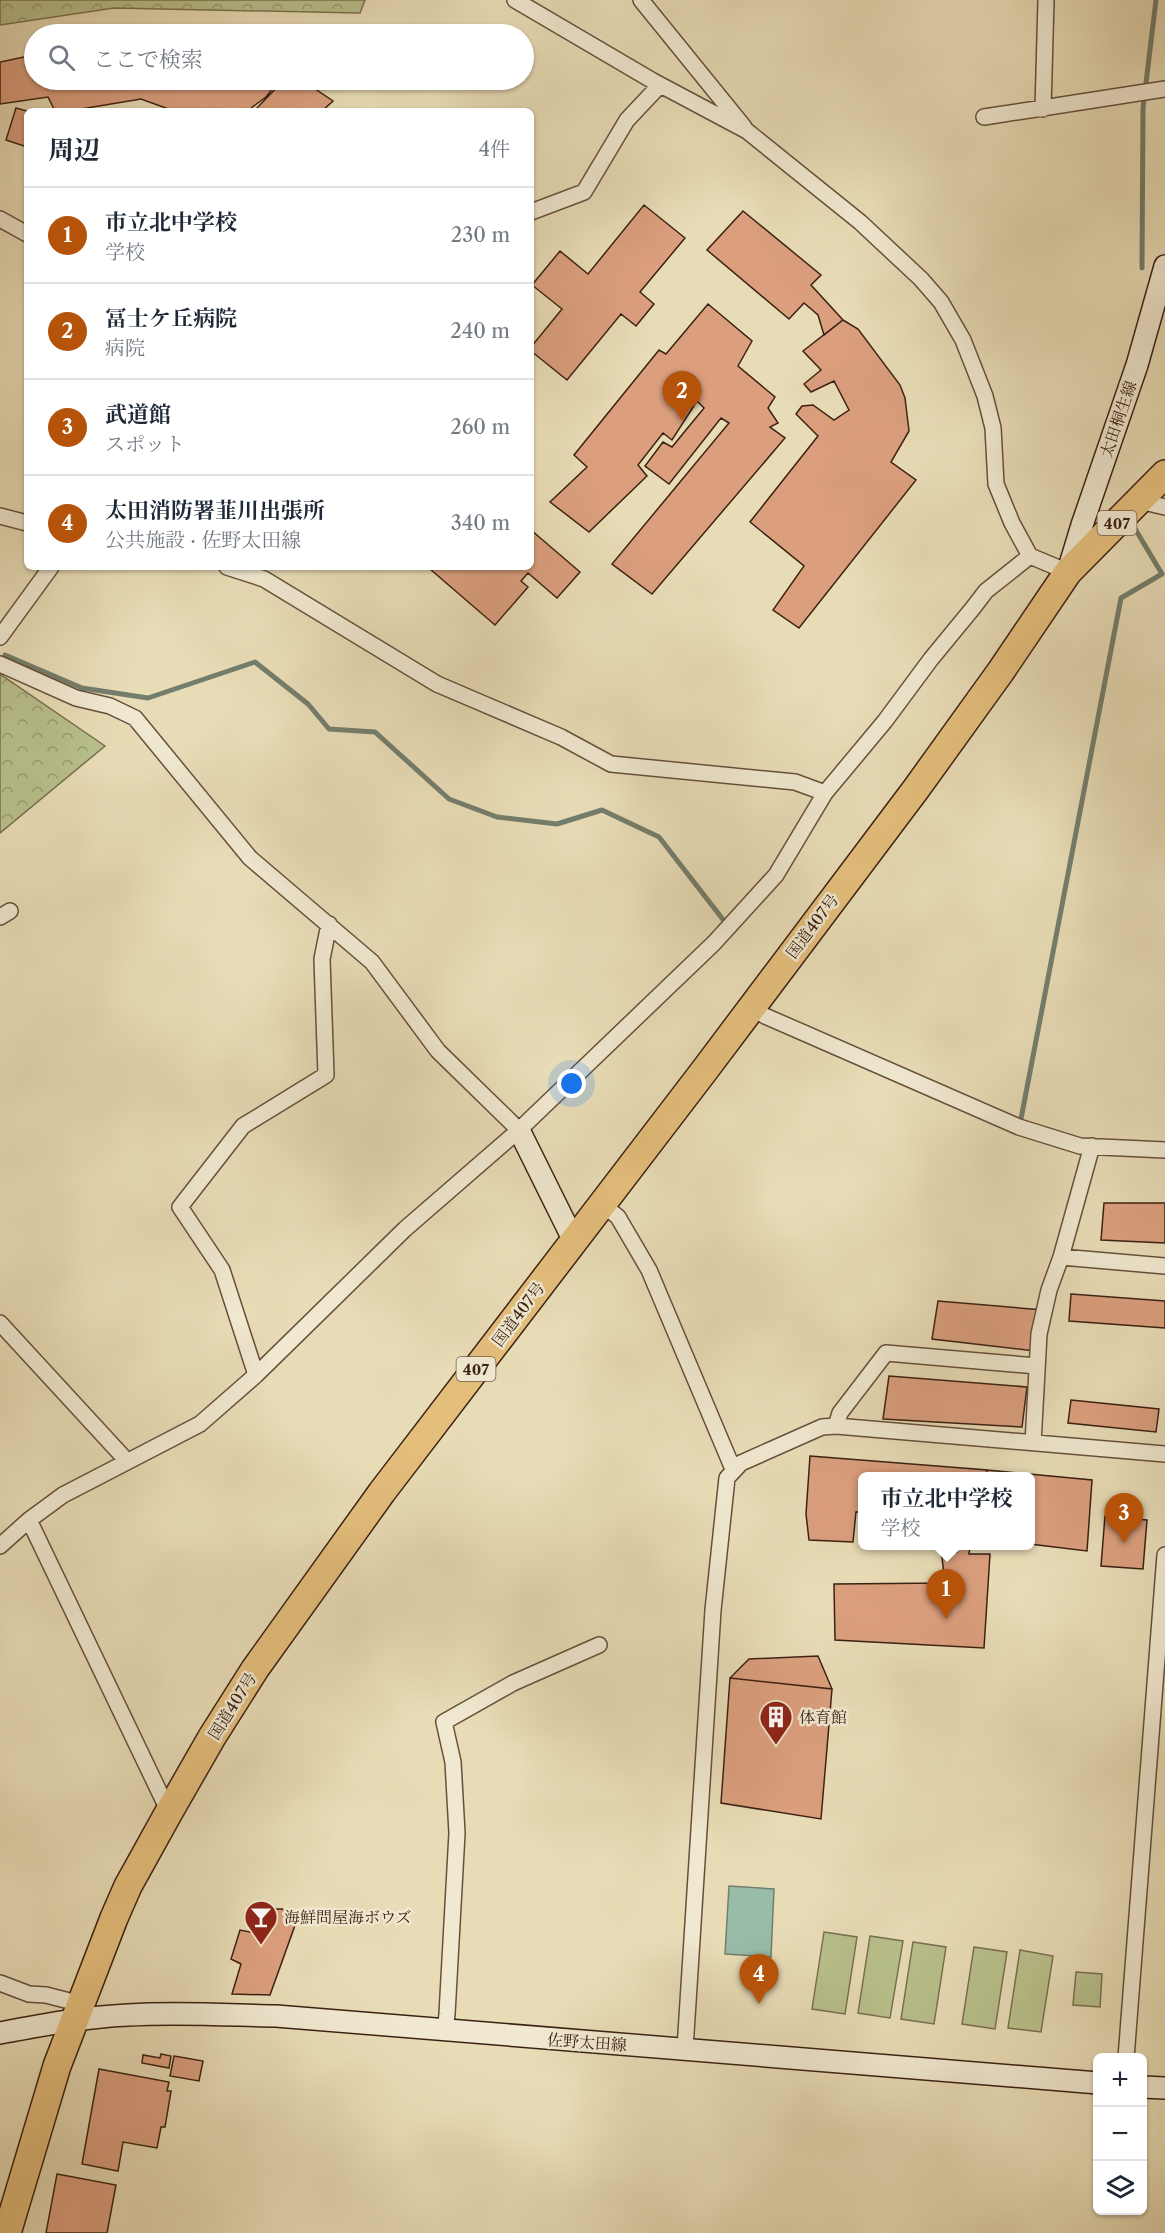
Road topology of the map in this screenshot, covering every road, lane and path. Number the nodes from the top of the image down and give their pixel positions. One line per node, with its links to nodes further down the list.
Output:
1 (515, 0): 4 (street)
2 (641, 0): 8 (street)
3 (1046, 0): 6 (street)
4 (660, 84): 8 (street); 9 (street)
5 (1165, 89): 6 (street)
6 (1043, 109): 7 (street)
7 (984, 117)
8 (747, 131): 17 (street)
9 (534, 211)
10 (0, 219): 11 (street)
11 (24, 232)
12 (1165, 266): 20 (main road, 太田桐生線)
13 (1165, 474): 14 (highway, 国道407号 / 407)
14 (1154, 502): 20 (highway, 国道407号 / 407)
15 (0, 516): 16 (street)
16 (24, 522)
17 (1030, 556): 20 (street); 23 (street)
18 (49, 570): 21 (street)
19 (236, 570): 23 (street)
20 (1068, 572): 25 (highway, 国道407号 / 407)
21 (0, 637)
22 (0, 664): 24 (street)
23 (825, 793): 26 (street)
24 (329, 924): 26 (street); 35 (street)
25 (750, 1007): 27 (street); 29 (highway, 国道407号 / 407)
26 (519, 1130): 30 (main road); 35 (street)
27 (1092, 1146): 28 (street); 31 (street)
28 (1165, 1150)
29 (602, 1204): 30 (highway, 国道407号 / 407); 40 (street)
30 (574, 1241): 46 (highway, 国道407号 / 407)
31 (1061, 1257): 32 (street); 34 (street)
32 (1165, 1266)
33 (0, 1323): 39 (street)
34 (1037, 1366): 36 (street); 37 (street)
35 (256, 1375): 39 (street)
36 (836, 1426): 37 (street); 40 (street)
37 (1033, 1443): 38 (street)
38 (1165, 1454)
39 (127, 1461): 41 (street)
40 (733, 1469): 51 (street)
41 (29, 1520): 42 (street); 46 (street)
42 (0, 1546)
43 (1165, 1555): 45 (street)
44 (599, 1645): 49 (street)
45 (1160, 1681): 52 (street)
46 (169, 1812): 48 (highway, 国道407号 / 407)
47 (0, 1983): 48 (street)
48 (78, 2012): 49 (main road, 佐野太田線); 50 (main road, 佐野太田線); 56 (highway, 国道407号 / 407)
49 (445, 2032): 51 (main road, 佐野太田線)
50 (0, 2033)
51 (685, 2049): 53 (main road, 佐野太田線)
52 (1126, 2053)
53 (1093, 2083)
54 (1147, 2087): 55 (main road)
55 (1165, 2088)
56 (7, 2233)

